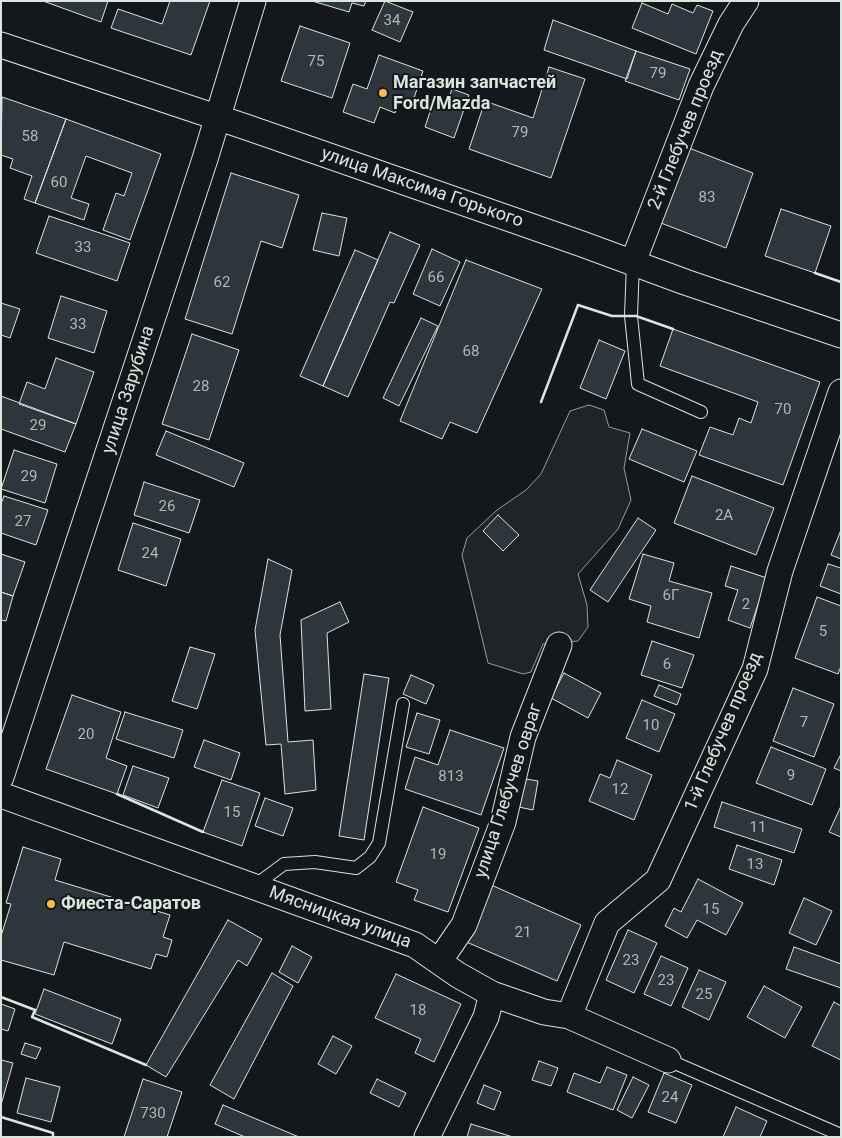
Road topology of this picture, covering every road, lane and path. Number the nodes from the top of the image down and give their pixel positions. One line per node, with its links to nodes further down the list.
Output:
1 (253, 1): 4 (street, улица Зарубина)
2 (746, 1): 5 (street, 2-й Глебучев проезд)
3 (1, 45): 4 (street, улица Максима Горького)
4 (216, 118): 5 (street, улица Максима Горького); 11 (street, улица Зарубина)
5 (633, 262): 6 (street, улица Максима Горького); 8 (lane)
6 (841, 335)
7 (841, 392): 16 (street, 1-й Глебучев проезд)
8 (702, 412)
9 (559, 645): 14 (street, улица Глебучев овраг)
10 (403, 704): 13 (lane)
11 (1, 777)
12 (1, 796): 13 (street, Мясницкая улица)
13 (253, 887): 14 (street, Мясницкая улица)
14 (440, 960): 15 (street, Мясницкая улица)
15 (492, 994): 16 (street, Мясницкая улица); 19 (street)
16 (569, 1016): 17 (street, Мясницкая улица)
17 (668, 1060): 18 (lane)
18 (841, 1135)
19 (427, 1137)

